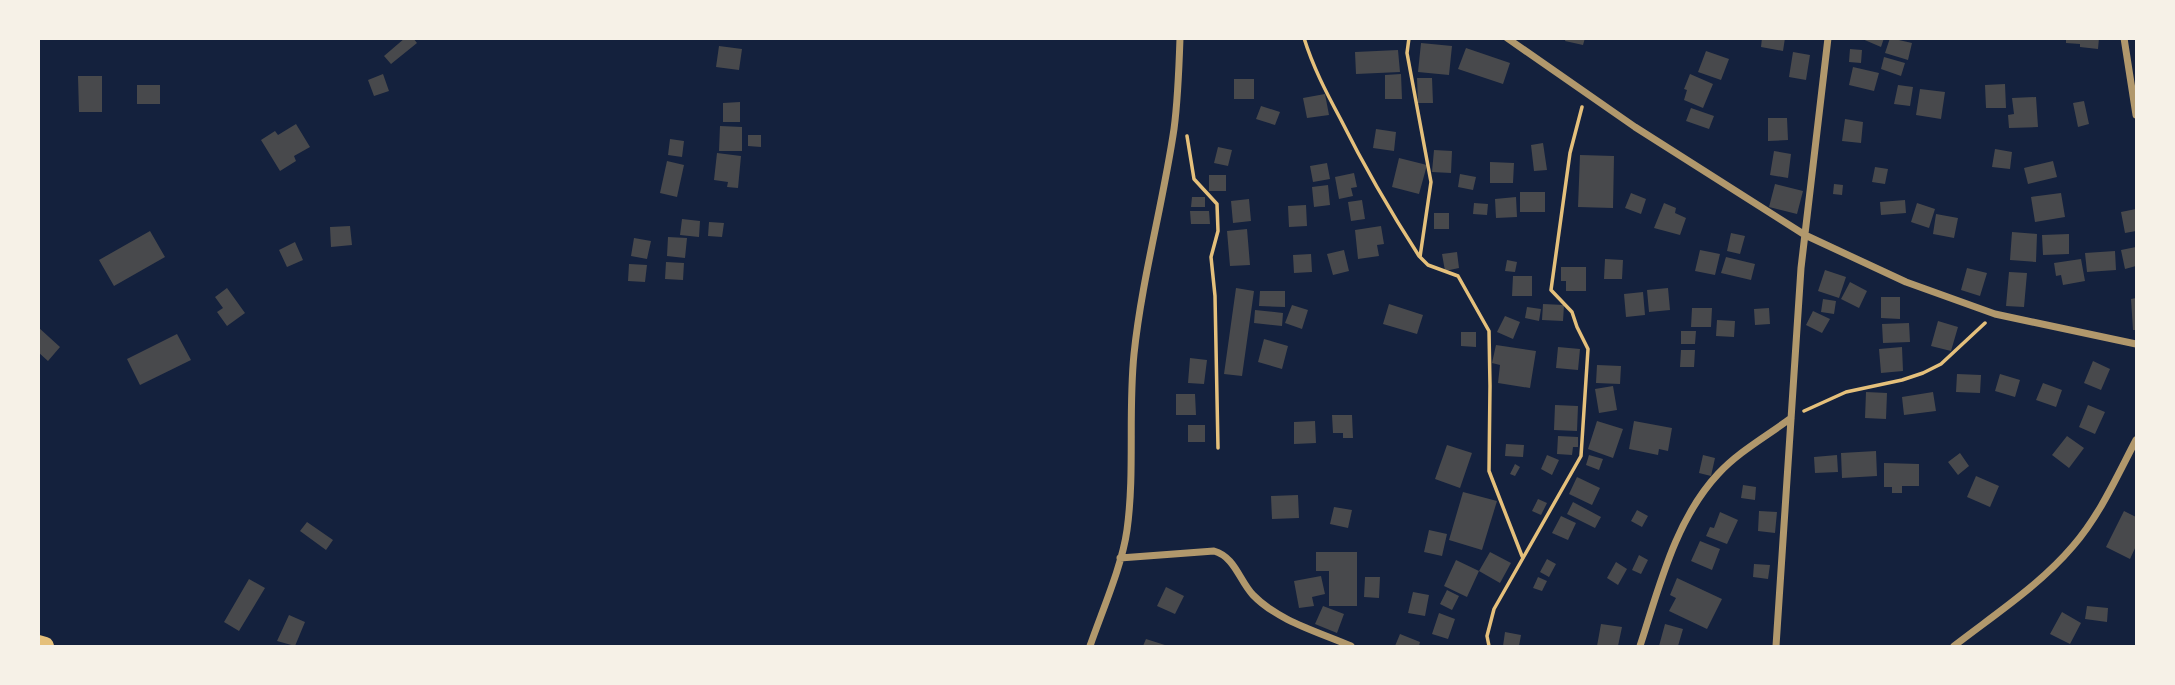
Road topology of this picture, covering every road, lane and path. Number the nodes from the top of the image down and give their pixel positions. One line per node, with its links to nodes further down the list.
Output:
1 (1180, 38): 18 (street)
2 (1304, 38): 11 (path)
3 (1409, 38): 11 (path)
4 (1507, 38): 7 (street)
5 (1828, 38): 10 (street)
6 (2124, 38): 8 (street)
7 (1586, 92): 10 (street); 17 (path)
8 (2137, 115)
9 (1186, 133): 16 (path)
10 (1805, 235): 12 (street); 14 (street)
11 (1420, 257): 17 (path)
12 (1994, 314): 13 (street); 14 (path)
13 (2137, 344)
14 (1791, 418): 24 (street); 25 (street)
15 (2137, 440): 26 (street)
16 (1218, 449)
17 (1522, 556): 23 (path)
18 (1120, 558): 21 (street); 22 (street)
19 (38, 644): 20 (highway)
20 (45, 646)
21 (1090, 646)
22 (1351, 646)
23 (1489, 646)
24 (1640, 646)
25 (1776, 646)
26 (1954, 646)

